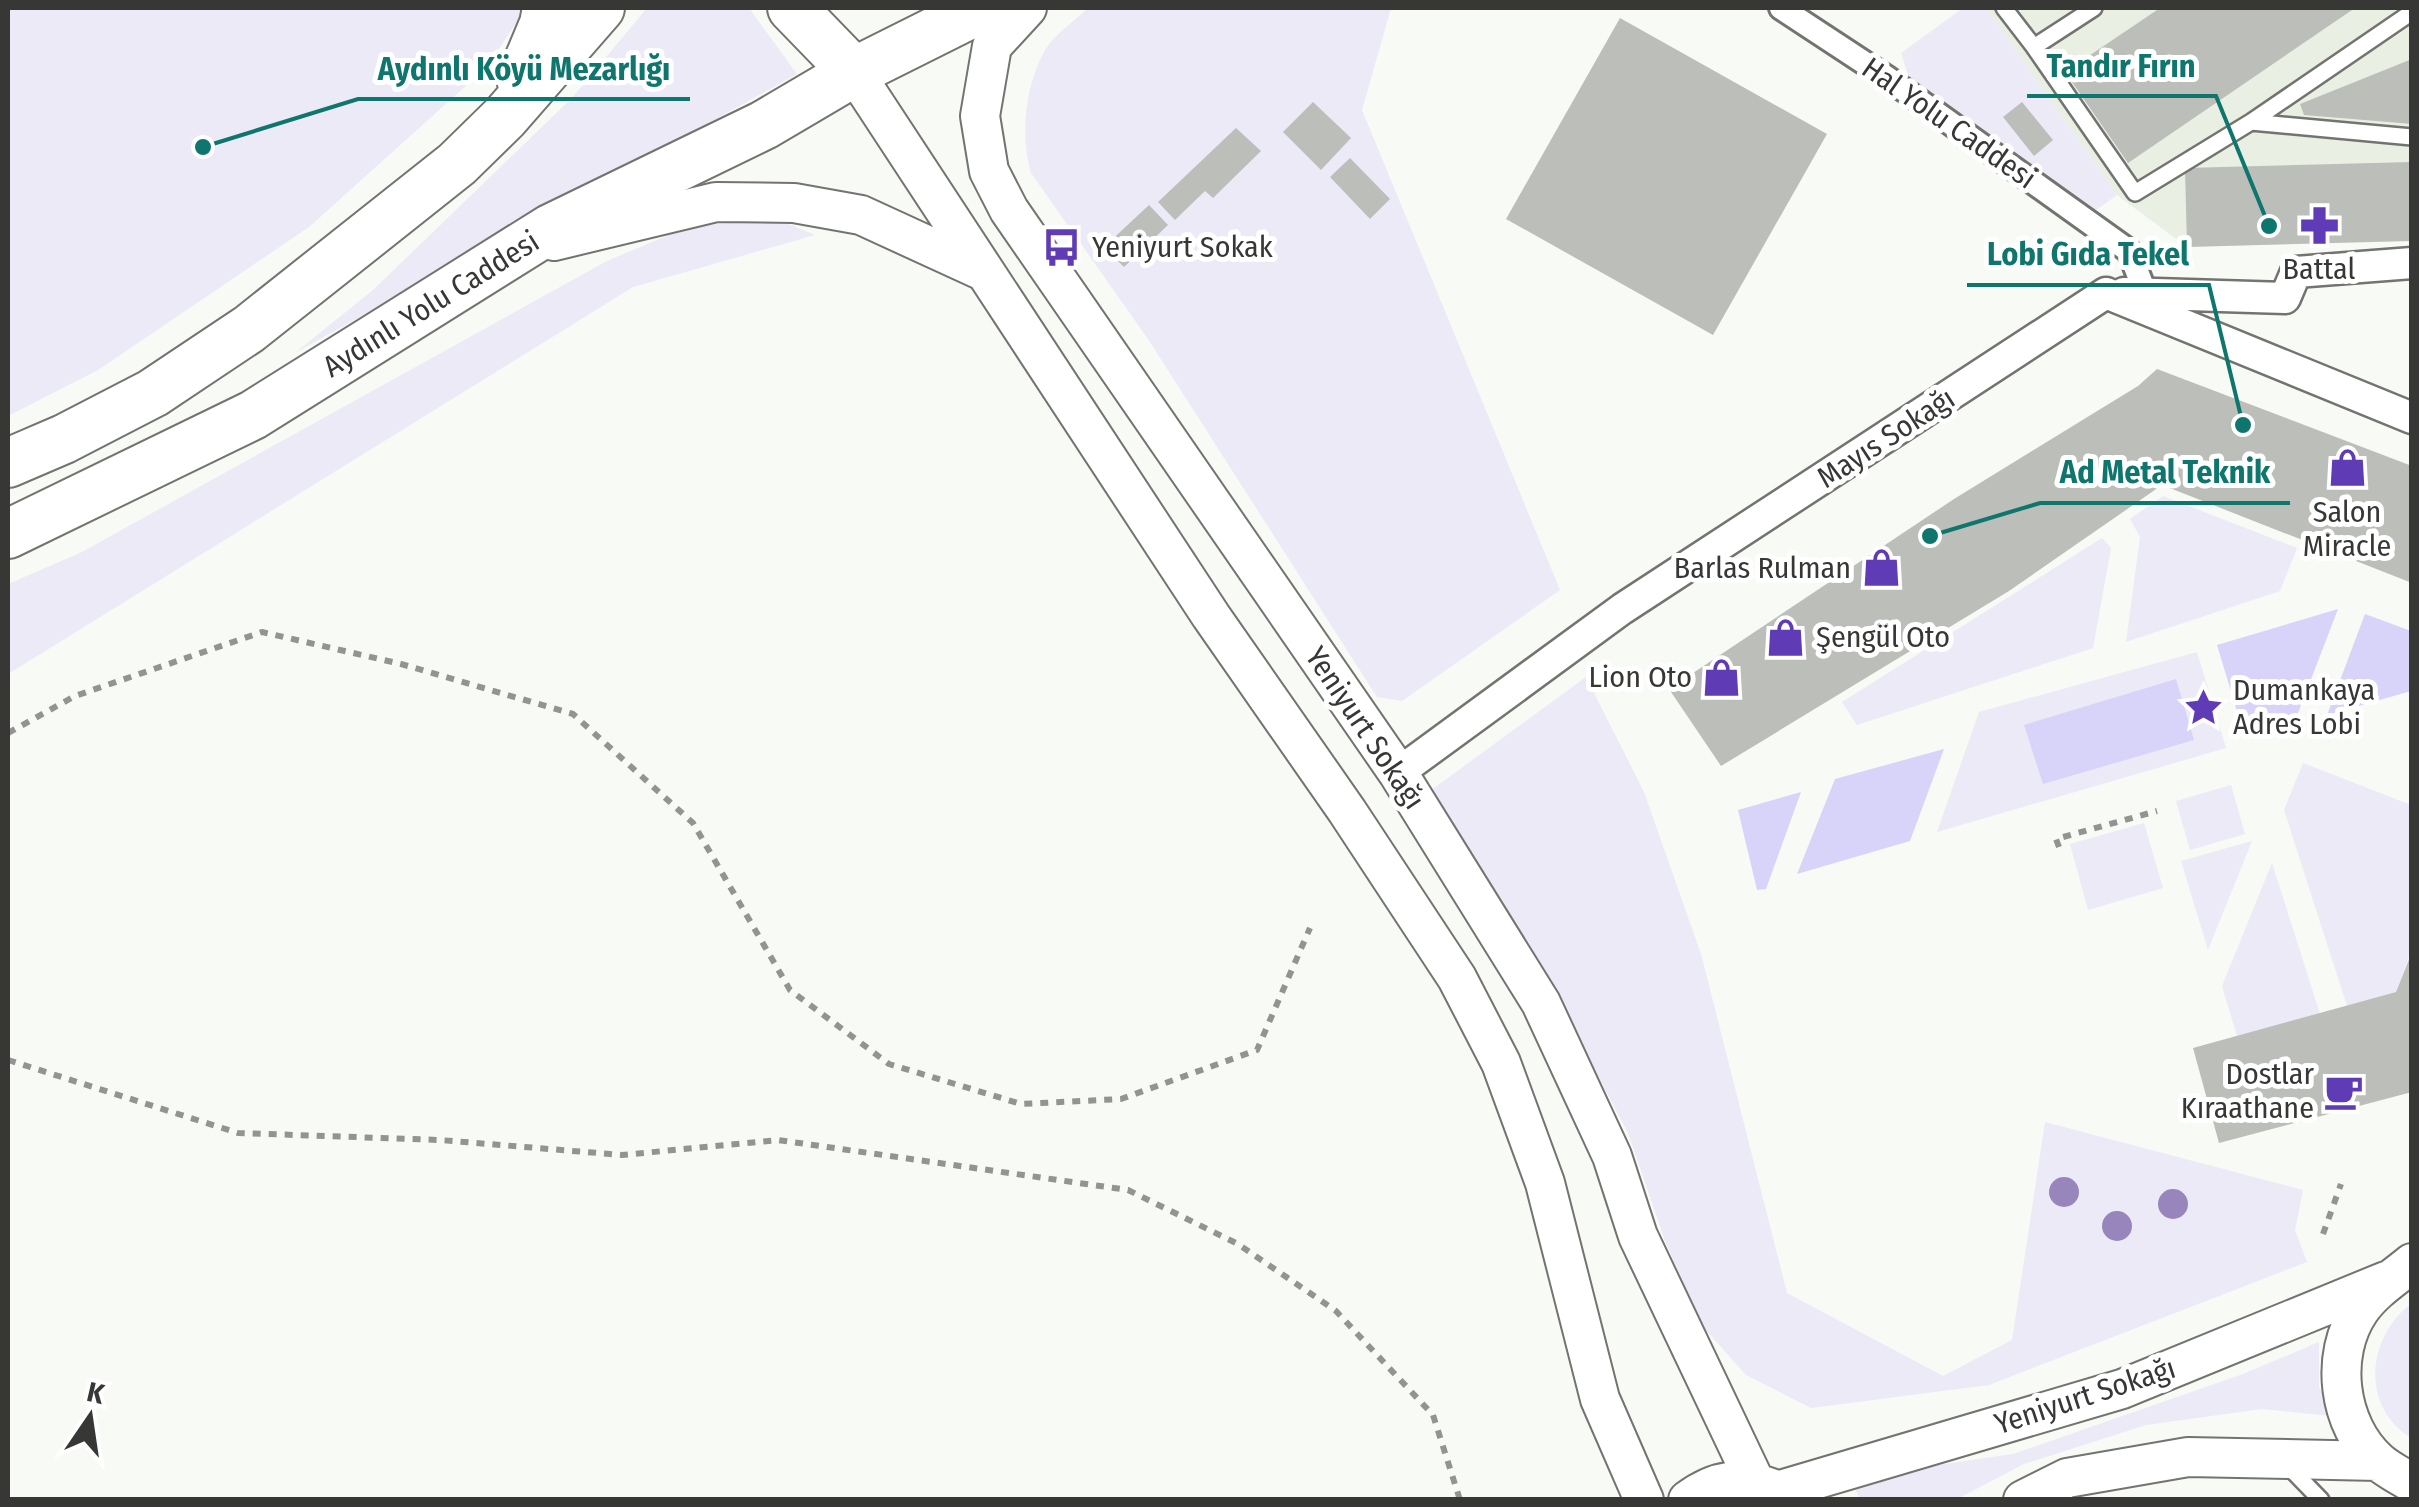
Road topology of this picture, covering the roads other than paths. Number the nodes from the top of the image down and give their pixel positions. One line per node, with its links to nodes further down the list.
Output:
1 (547, 8): 12 (main road)
2 (600, 8): 12 (main road)
3 (792, 8): 11 (main road)
4 (982, 8): 11 (main road, Aydınlı Yolu Caddesi)
5 (1027, 8): 23 (street, Yeniyurt Sokağı)
6 (1781, 8): 18 (street, Hal Yolu Caddesi)
7 (2004, 8): 10 (lane)
8 (2094, 8): 10 (lane)
9 (2412, 12): 13 (lane)
10 (2034, 47): 13 (lane)
11 (854, 72): 15 (main road, Aydınlı Yolu Caddesi); 17 (street, Yeniyurt Sokağı)
12 (505, 116): 21 (main road)
13 (2251, 122): 14 (lane)
14 (2412, 137)
15 (516, 251): 17 (street); 22 (main road, Aydınlı Yolu Caddesi)
16 (2412, 263): 18 (street)
17 (984, 271): 29 (street, Yeniyurt Sokağı)
18 (2144, 292): 19 (street)
19 (2106, 293): 20 (street); 23 (street, Mayıs Sokağı)
20 (2412, 418)
21 (8, 463)
22 (8, 534)
23 (1398, 774): 28 (street, Yeniyurt Sokağı)
24 (2404, 1269): 26 (street); 28 (street, Yeniyurt Sokağı)
25 (2281, 1459): 26 (street); 31 (street); 32 (lane)
26 (2378, 1461): 27 (street)
27 (2412, 1482)
28 (1773, 1491): 30 (street, Yeniyurt Sokağı)
29 (1644, 1500)
30 (1688, 1500)
31 (2023, 1500)
32 (2322, 1500)

